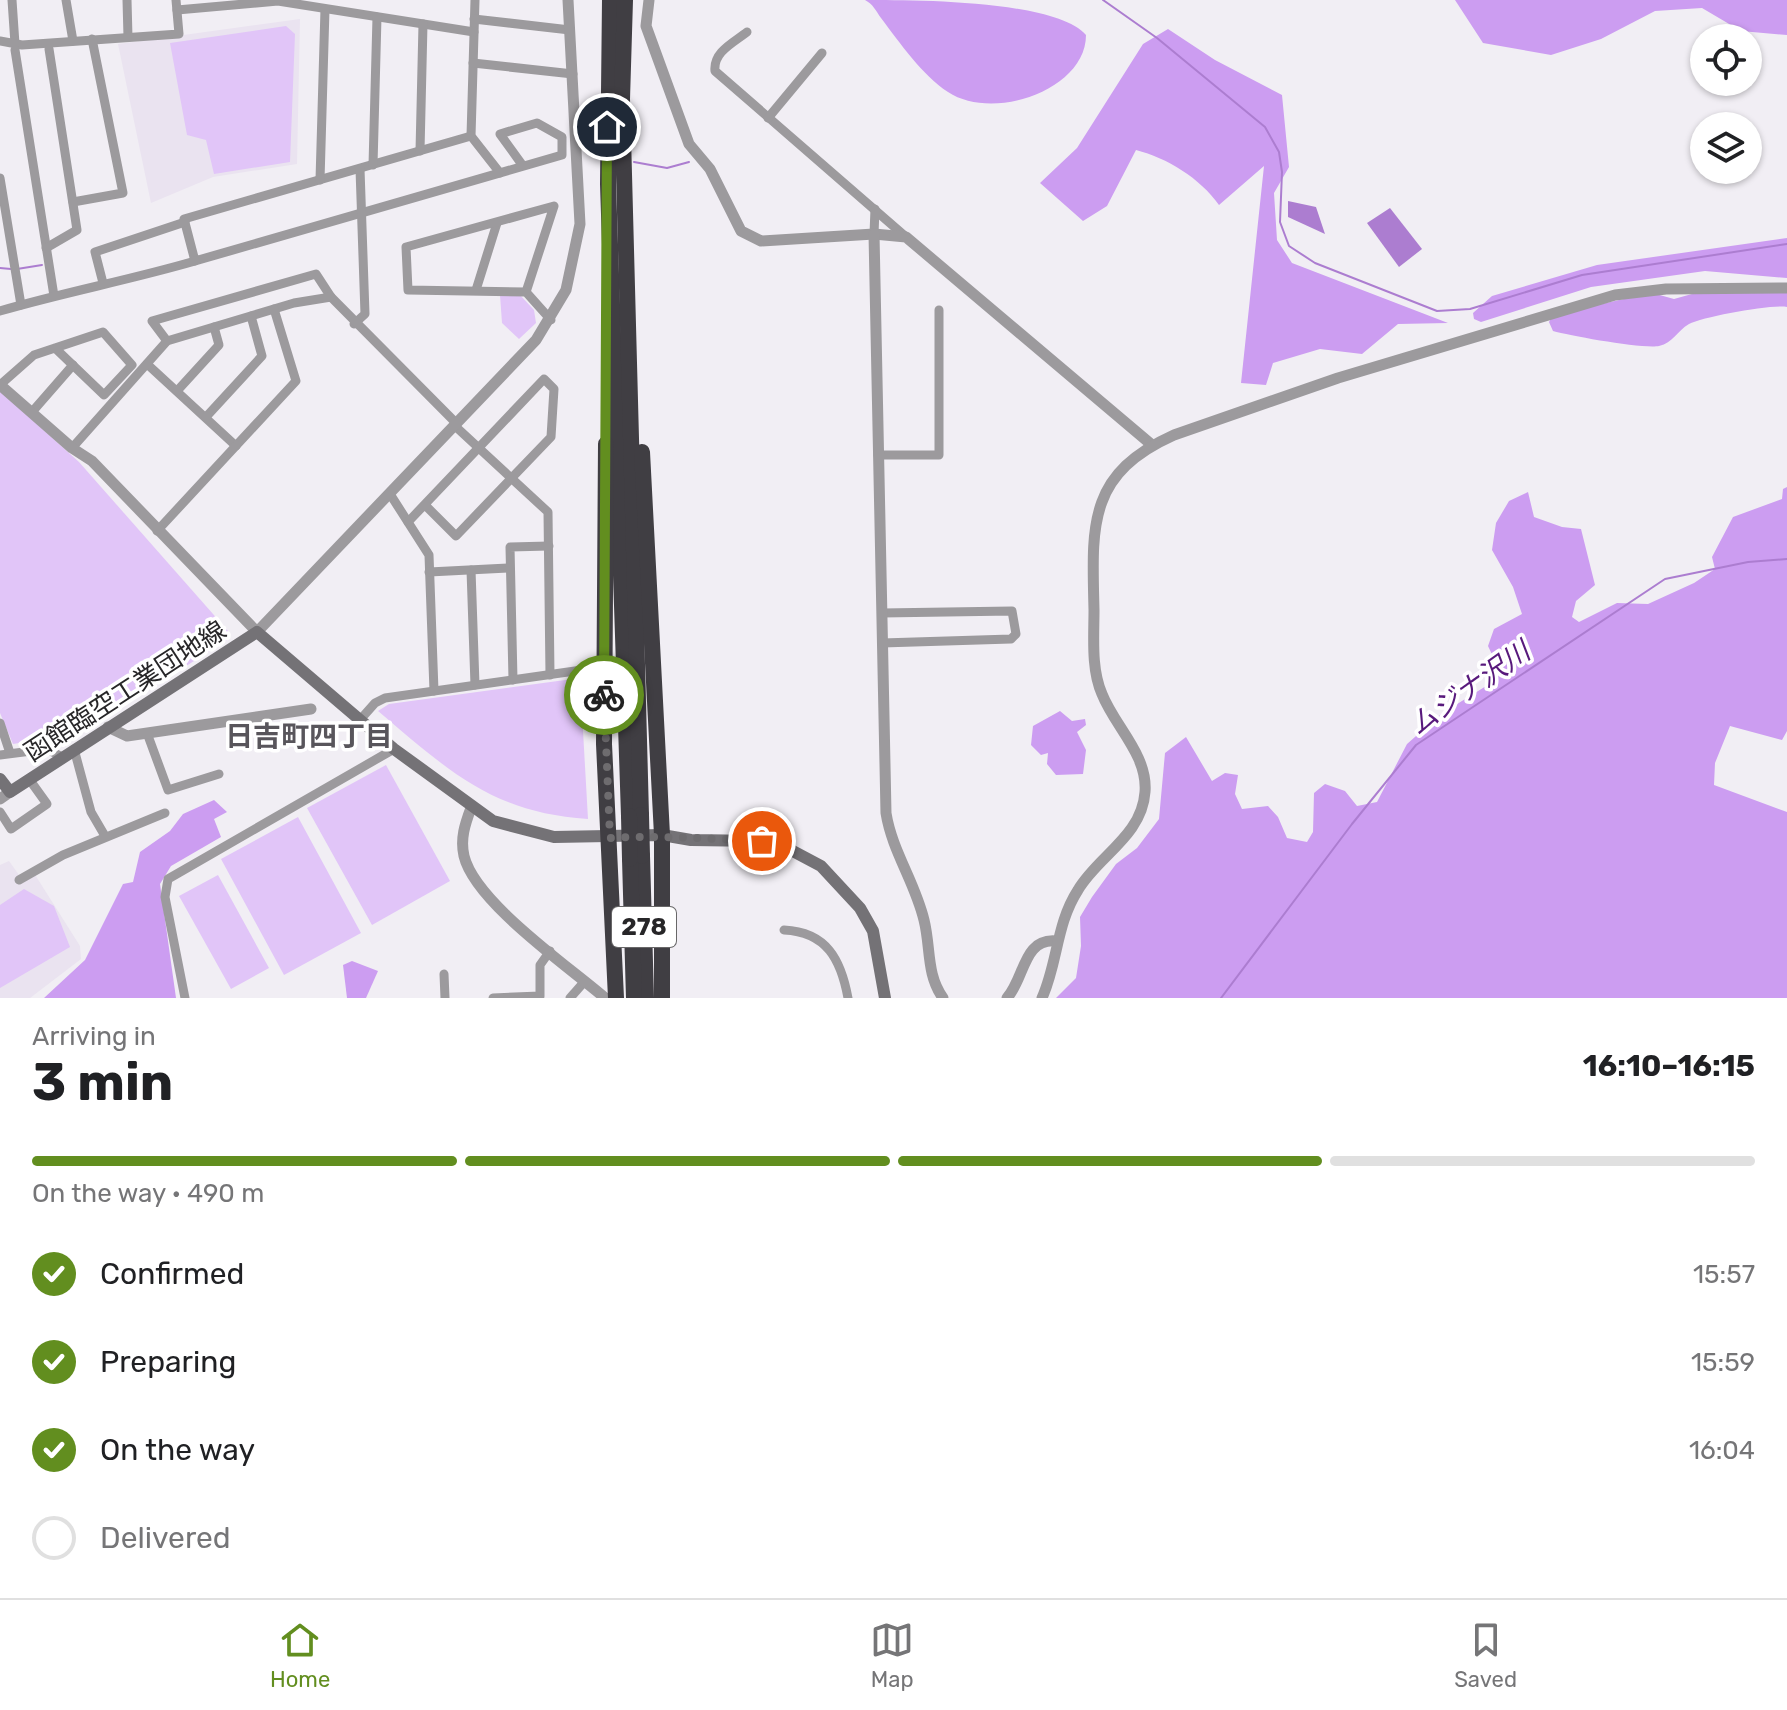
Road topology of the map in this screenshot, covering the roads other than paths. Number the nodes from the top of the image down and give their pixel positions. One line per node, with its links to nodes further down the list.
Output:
1 (12, 0): 22 (street)
2 (66, 0): 21 (street)
3 (127, 0): 18 (street)
4 (475, 0): 13 (street)
5 (568, 0): 15 (street)
6 (610, 0): 41 (highway, 278)
7 (625, 0): 46 (highway, 278)
8 (649, 0): 42 (street)
9 (278, 1): 10 (street); 11 (street)
10 (176, 5): 18 (street)
11 (325, 9): 12 (street); 35 (street)
12 (377, 17): 14 (street); 30 (street)
13 (474, 19): 15 (street); 16 (street)
14 (423, 24): 16 (street); 29 (street)
15 (570, 30): 26 (street)
16 (474, 32): 25 (street)
17 (747, 32): 27 (street)
18 (128, 37): 19 (street)
19 (92, 39): 21 (street); 36 (street)
20 (0, 41): 22 (street)
21 (73, 41): 22 (street)
22 (15, 47): 44 (street)
23 (49, 49): 36 (street)
24 (822, 53): 27 (street)
25 (473, 63): 26 (street); 28 (street)
26 (573, 74): 58 (street)
27 (768, 118): 37 (street)
28 (471, 136): 29 (street); 33 (street)
29 (420, 151): 30 (street)
30 (373, 165): 32 (street)
31 (523, 166): 31 (street); 33 (street)
32 (360, 169): 35 (street); 38 (street)
33 (500, 173): 38 (street)
34 (0, 178): 53 (street)
35 (320, 180): 39 (street)
36 (73, 202): 44 (street)
37 (875, 209): 42 (street); 43 (street)
38 (362, 213): 45 (street); 59 (street)
39 (185, 222): 45 (street); 47 (street)
40 (497, 223): 49 (street); 49 (street); 50 (street)
41 (609, 225): 108 (highway, 278); 111 (highway)
42 (874, 234): 43 (street); 74 (street)
43 (906, 237): 70 (street)
44 (46, 248): 51 (street)
45 (195, 261): 47 (street)
46 (627, 276): 108 (highway, 278); 109 (highway)
47 (103, 283): 51 (street)
48 (1787, 288): 70 (street)
49 (476, 290): 50 (street)
50 (526, 292): 58 (street)
51 (54, 296): 53 (street)
52 (331, 297): 54 (street); 59 (street); 61 (street)
53 (21, 305): 56 (street)
54 (274, 309): 57 (street); 71 (street)
55 (939, 310): 74 (street)
56 (0, 311)
57 (251, 316): 60 (street); 68 (street)
58 (551, 320): 69 (street)
59 (354, 324): 69 (street)
60 (214, 327): 61 (street); 66 (street)
61 (167, 341): 63 (street)
62 (55, 348): 64 (street); 64 (street); 65 (street)
63 (147, 364): 66 (street); 72 (street)
64 (73, 365): 67 (street)
65 (0, 385): 67 (street)
66 (177, 391): 68 (street)
67 (32, 412): 72 (street)
68 (206, 417): 71 (street)
69 (456, 425): 73 (street); 76 (street)
70 (1152, 445): 115 (street)
71 (236, 446): 79 (street)
72 (72, 448): 79 (street)
73 (479, 448): 75 (street); 75 (street); 77 (street)
74 (878, 455): 84 (street)
75 (511, 478): 77 (street); 80 (street)
76 (390, 494): 78 (street); 85 (street)
77 (425, 505): 78 (street)
78 (408, 522): 83 (street)
79 (157, 531): 85 (street)
80 (549, 546): 81 (street); 88 (street)
81 (508, 568): 82 (street); 89 (street)
82 (471, 570): 83 (street); 90 (street)
83 (429, 572): 91 (street)
84 (882, 613): 86 (street); 86 (street)
85 (257, 632): 93 (main road, 函館臨空工業団地線); 95 (main road, 函館臨空工業団地線)
86 (882, 643): 131 (street)
87 (582, 670): 88 (street)
88 (550, 675): 89 (street)
89 (513, 680): 90 (street)
90 (475, 685): 91 (street)
91 (434, 691): 93 (street)
92 (311, 709): 96 (street)
93 (359, 721): 98 (main road, 函館臨空工業団地線)
94 (0, 723): 99 (street)
95 (108, 727): 96 (street); 97 (main road, 函館臨空工業団地線)
96 (147, 733): 101 (street)
97 (74, 749): 100 (main road, 函館臨空工業団地線); 110 (street)
98 (394, 749): 105 (main road, 函館臨空工業団地線); 120 (street)
99 (5, 754): 100 (street)
100 (62, 757): 103 (main road, 函館臨空工業団地線)
101 (219, 774)
102 (0, 779): 104 (main road, 函館臨空工業団地線)
103 (29, 779): 104 (main road, 函館臨空工業団地線); 106 (street)
104 (5, 795)
105 (471, 808): 111 (main road, 函館臨空工業団地線); 116 (street)
106 (0, 812)
107 (165, 813): 110 (street)
108 (635, 816): 112 (highway, 278, bridge)
109 (662, 835): 111 (main road, 函館臨空工業団地線); 128 (highway); 130 (main road, 函館臨空工業団地線)
110 (105, 836): 113 (street)
111 (610, 838): 125 (highway)
112 (636, 857): 126 (highway, 278); 127 (highway, 278)
113 (19, 880)
114 (784, 930): 129 (street)
115 (1056, 941): 132 (street); 133 (street)
116 (550, 951): 118 (street); 119 (street)
117 (444, 974): 121 (street)
118 (585, 981): 123 (street); 124 (street)
119 (540, 997): 122 (street)
120 (185, 998)
121 (445, 998)
122 (493, 998)
123 (570, 998)
124 (605, 998)
125 (616, 998)
126 (634, 998)
127 (646, 998)
128 (662, 998)
129 (848, 998)
130 (885, 998)
131 (943, 998)
132 (1007, 998)
133 (1042, 998)

